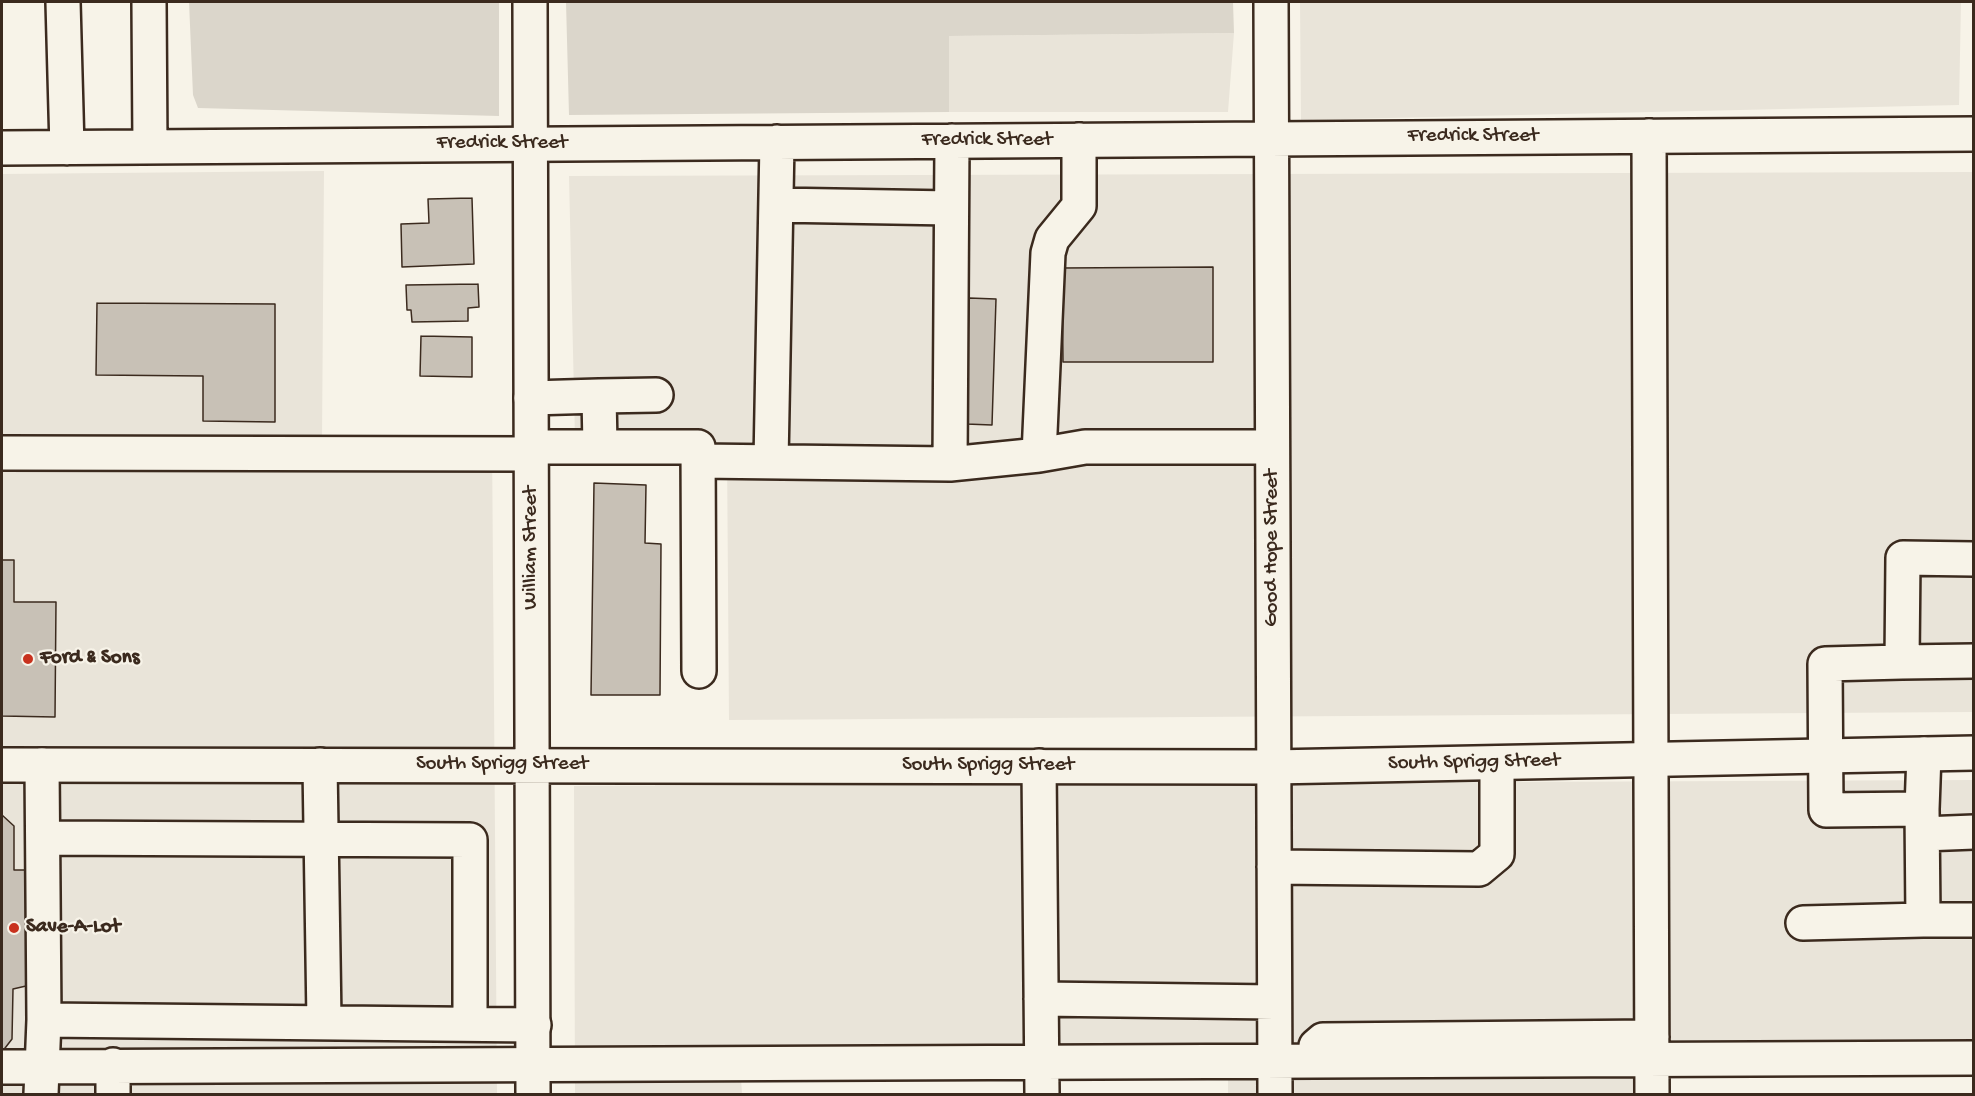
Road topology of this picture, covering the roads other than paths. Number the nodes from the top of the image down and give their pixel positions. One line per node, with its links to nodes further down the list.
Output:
1 (63, 2): 14 (street)
2 (149, 2): 12 (street)
3 (530, 2): 11 (street, William Street)
4 (1271, 2): 7 (street, Good Hope Street)
5 (1974, 134): 6 (street, Fredrick Street)
6 (1649, 136): 7 (street, Fredrick Street); 35 (street)
7 (1271, 138): 8 (street, Fredrick Street); 21 (street, Good Hope Street)
8 (1079, 140): 9 (street, Fredrick Street); 24 (street)
9 (952, 141): 10 (street, Fredrick Street); 16 (street)
10 (777, 142): 11 (street, Fredrick Street); 15 (street)
11 (530, 144): 12 (street, Fredrick Street); 19 (street, William Street)
12 (150, 147): 14 (street, Fredrick Street)
13 (2, 148): 14 (street, Fredrick Street)
14 (67, 148)
15 (776, 205): 16 (street); 26 (street)
16 (951, 208): 27 (street)
17 (656, 394): 18 (street)
18 (599, 396): 19 (street); 20 (street)
19 (531, 398): 22 (street, William Street)
20 (600, 446): 22 (street); 25 (street)
21 (1272, 447): 24 (street); 42 (street, Good Hope Street)
22 (531, 451): 23 (street); 40 (street, William Street)
23 (2, 453)
24 (1039, 455): 27 (street)
25 (699, 461): 26 (street); 31 (street)
26 (771, 462): 27 (street)
27 (950, 464)
28 (1974, 560): 30 (street)
29 (1974, 660): 30 (street)
30 (1902, 662): 34 (street)
31 (699, 671)
32 (1974, 753): 33 (street, South Sprigg Street)
33 (1924, 754): 34 (street, South Sprigg Street); 43 (street)
34 (1826, 756): 35 (street, South Sprigg Street); 43 (street)
35 (1650, 759): 36 (street, South Sprigg Street); 57 (street)
36 (1497, 763): 42 (street, South Sprigg Street); 47 (street)
37 (2, 765): 38 (street, South Sprigg Street)
38 (42, 765): 39 (street, South Sprigg Street); 45 (street)
39 (320, 765): 40 (street, South Sprigg Street); 46 (street)
40 (532, 765): 41 (street, South Sprigg Street); 56 (street, William Street)
41 (1039, 766): 42 (street, South Sprigg Street); 51 (street)
42 (1274, 767): 47 (street, Good Hope Street)
43 (1922, 822): 44 (street); 48 (street)
44 (1974, 832)
45 (43, 838): 46 (street); 53 (street)
46 (321, 841): 54 (street); 55 (street)
47 (1274, 867): 52 (street, Good Hope Street)
48 (1923, 920): 49 (street); 50 (street)
49 (1974, 920)
50 (1803, 923)
51 (1041, 999): 52 (street); 59 (street)
52 (1274, 1002): 60 (street, Good Hope Street)
53 (44, 1020): 54 (street); 64 (street)
54 (324, 1022): 55 (street)
55 (470, 1024): 56 (street)
56 (534, 1025): 61 (street, William Street)
57 (1652, 1049): 58 (street); 60 (street); 68 (street)
58 (1974, 1058)
59 (1042, 1062): 60 (street); 61 (street); 66 (street)
60 (1285, 1062): 67 (street, Good Hope Street)
61 (533, 1063): 63 (street); 65 (street, William Street)
62 (2, 1066): 64 (street)
63 (113, 1080): 64 (street)
64 (41, 1081)
65 (533, 1095)
66 (1042, 1095)
67 (1275, 1095)
68 (1652, 1095)

